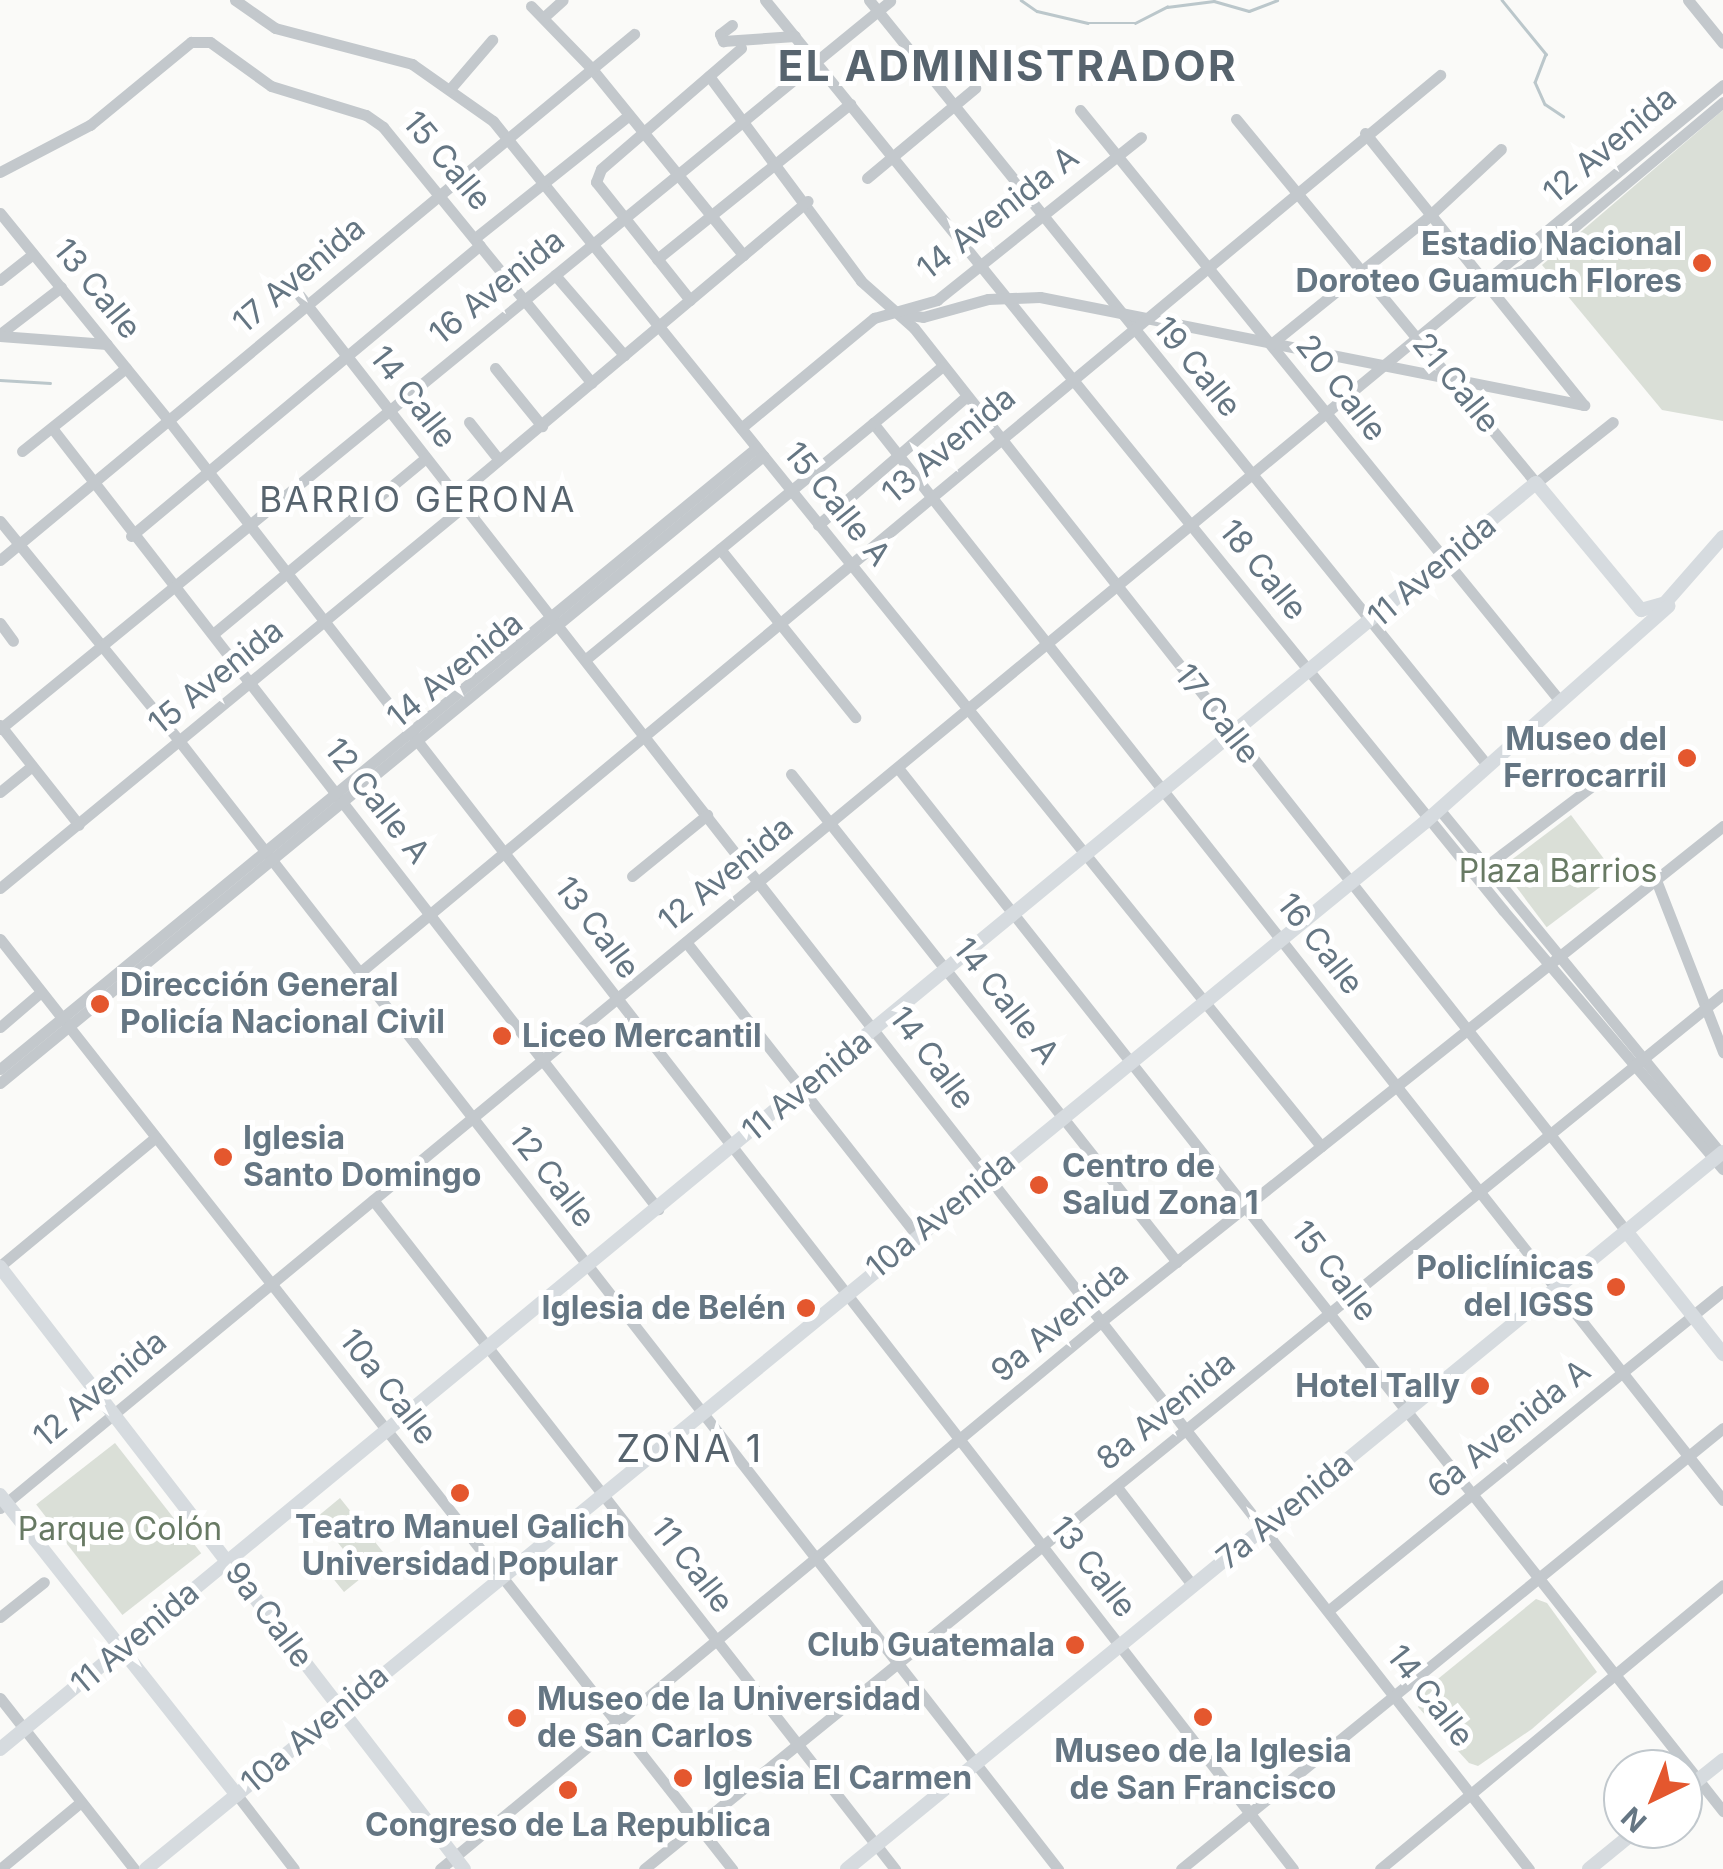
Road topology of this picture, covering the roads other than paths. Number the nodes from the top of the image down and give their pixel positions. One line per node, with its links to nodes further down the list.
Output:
1 (235, 0): 22 (street, 15 Calle A)
2 (563, 0): 9 (street)
3 (765, 0): 12 (street, 18 Calle)
4 (869, 0): 8 (street, 19 Calle)
5 (890, 1): 8 (street, 16 Avenida)
6 (1695, 3): 14 (street)
7 (531, 6): 9 (street)
8 (877, 11): 16 (street, 16 Avenida); 25 (street, 19 Calle)
9 (544, 17): 17 (street)
10 (732, 25): 12 (street)
11 (634, 34): 17 (street, 17 Avenida)
12 (795, 36): 16 (street, 18 Calle)
13 (492, 40): 22 (street)
14 (1723, 43)
15 (741, 48): 18 (street)
16 (816, 62): 24 (street, 18 Calle); 29 (street, 16 Avenida)
17 (592, 69): 27 (street); 33 (street, 17 Avenida)
18 (710, 76): 29 (street, 17 Calle); 30 (street)
19 (1440, 76): 31 (street, 13 Avenida)
20 (1723, 85): 62 (street, 12 Avenida)
21 (975, 88): 25 (street)
22 (450, 89): 33 (street, 15 Calle A)
23 (1723, 102): 62 (street, 12 Avenida)
24 (850, 104): 35 (street, 18 Calle); 37 (street)
25 (950, 108): 35 (street); 48 (street, 19 Calle)
26 (1080, 110): 36 (street, 20 Calle)
27 (629, 115): 30 (street); 41 (street)
28 (1236, 119): 42 (street, 21 Calle)
29 (744, 121): 37 (street, 17 Calle); 39 (street, 16 Avenida)
30 (642, 131): 39 (street); 49 (street)
31 (1365, 133): 42 (street, 13 Avenida); 46 (street)
32 (1141, 137): 36 (street, 14 Avenida A)
33 (508, 138): 41 (street, 15 Calle A); 43 (street, 17 Avenida)
34 (1501, 149): 46 (street)
35 (892, 157): 40 (street); 57 (street, 18 Calle)
36 (1116, 158): 48 (street, 14 Avenida A); 56 (street, 20 Calle)
37 (777, 163): 44 (street, 17 Calle); 47 (street)
38 (0, 172): 43 (street, 15 Calle)
39 (677, 176): 47 (street); 49 (street, 16 Avenida)
40 (867, 178)
41 (544, 183): 51 (street); 52 (street, 15 Calle A)
42 (1298, 190): 56 (street, 13 Avenida); 58 (street, 21 Calle)
43 (438, 194): 51 (street, 15 Calle); 67 (street, 17 Avenida)
44 (808, 202): 54 (street, 15 Avenida); 69 (street, 17 Calle)
45 (0, 212): 50 (street, 13 Calle)
46 (1431, 215): 58 (street); 62 (street)
47 (711, 216): 54 (street); 55 (street)
48 (1039, 218): 57 (street, 14 Avenida A); 68 (street, 19 Calle)
49 (623, 220): 52 (street, 16 Avenida); 55 (street)
50 (5, 229): 53 (street, 13 Calle)
51 (478, 242): 65 (street, 15 Calle); 78 (street)
52 (594, 244): 59 (street, 16 Avenida); 71 (street, 15 Calle A)
53 (33, 254): 60 (street); 63 (street, 13 Calle)
54 (743, 255): 66 (street, 15 Avenida)
55 (657, 259): 66 (street)
56 (1208, 265): 70 (street, 13 Avenida); 76 (street, 20 Calle)
57 (981, 266): 64 (street, 18 Calle); 69 (street, 14 Avenida A)
58 (1364, 270): 74 (street, 21 Calle); 76 (street)
59 (555, 275): 65 (street, 16 Avenida); 77 (street)
60 (0, 280)
61 (289, 282): 67 (street, 14 Calle)
62 (1488, 285): 74 (street, 12 Avenida); 84 (street)
63 (61, 287): 73 (street); 75 (street, 13 Calle)
64 (1006, 297): 68 (street); 69 (street); 83 (street, 18 Calle)
65 (526, 300): 85 (street, 15 Calle); 87 (street, 16 Avenida)
66 (690, 300): 71 (street, 15 Avenida)
67 (306, 305): 78 (street, 14 Calle); 89 (street, 17 Avenida)
68 (1116, 311): 70 (street); 72 (street, 19 Calle)
69 (896, 313): 79 (street, 17 Calle); 95 (street, 14 Avenida A)
70 (1144, 317): 72 (street, 13 Avenida); 76 (street)
71 (659, 326): 77 (street, 15 Avenida); 95 (street, 15 Calle A)
72 (1130, 329): 83 (street, 13 Avenida); 103 (street, 19 Calle)
73 (0, 335): 75 (street)
74 (1421, 340): 80 (street, 12 Avenida); 84 (street, 21 Calle)
75 (107, 344): 81 (street, 13 Calle)
76 (1271, 344): 80 (street); 88 (street, 20 Calle)
77 (624, 355): 85 (street, 15 Avenida)
78 (347, 357): 87 (street, 14 Calle); 102 (street)
79 (941, 366): 86 (street, 17 Calle); 92 (street)
80 (1389, 366): 84 (street); 88 (street, 12 Avenida)
81 (126, 368): 89 (street, 13 Calle); 94 (street)
82 (494, 368): 93 (street)
83 (1072, 378): 96 (street, 13 Avenida); 112 (street, 18 Calle)
84 (1452, 380): 104 (street, 21 Calle)
85 (592, 384): 93 (street, 15 Avenida)
86 (966, 398): 96 (street, 17 Calle); 99 (street)
87 (390, 411): 100 (street, 14 Calle); 110 (street, 16 Avenida)
88 (1327, 416): 103 (street, 12 Avenida); 119 (street, 20 Calle)
89 (169, 421): 102 (street, 13 Calle); 105 (street, 17 Avenida)
90 (469, 422): 101 (street)
91 (1613, 422): 104 (street, 11 Avenida)
92 (873, 423): 99 (street, 16 Calle); 106 (street)
93 (542, 426): 101 (street, 15 Avenida)
94 (52, 428): 97 (street); 105 (street, 12 Calle A)
95 (740, 428): 98 (street, 15 Calle A)
96 (999, 439): 107 (street, 13 Avenida); 123 (street, 17 Calle)
97 (22, 451)
98 (759, 452): 106 (street, 15 Calle A); 125 (street, 14 Avenida)
99 (899, 456): 107 (street, 16 Calle); 111 (street)
100 (426, 458): 108 (street, 14 Calle); 121 (street)
101 (499, 460): 108 (street, 15 Avenida)
102 (210, 474): 110 (street, 13 Calle); 113 (street)
103 (1252, 477): 112 (street, 12 Avenida); 129 (street, 19 Calle)
104 (1536, 483): 119 (main road, 11 Avenida); 124 (main road, 21 Calle)
105 (93, 485): 113 (street, 12 Calle A); 115 (street, 17 Avenida)
106 (791, 491): 111 (street, 15 Calle A); 117 (street)
107 (930, 496): 120 (street, 13 Avenida); 132 (street, 16 Calle)
108 (460, 501): 125 (street, 14 Calle); 126 (street, 15 Avenida)
109 (0, 521): 115 (street, 12 Calle)
110 (250, 525): 121 (street, 13 Calle); 122 (street, 16 Avenida)
111 (818, 525): 120 (street, 15 Calle A)
112 (1192, 525): 123 (street, 12 Avenida); 136 (street, 18 Calle)
113 (132, 536): 122 (street, 12 Calle A)
114 (1723, 537): 124 (main road)
115 (18, 545): 118 (street, 17 Avenida); 133 (street, 12 Calle)
116 (1723, 546): 134 (main road, 10a Avenida)
117 (720, 548): 127 (street); 135 (street)
118 (0, 560)
119 (1444, 561): 129 (main road, 11 Avenida); 138 (street, 20 Calle)
120 (850, 564): 127 (street, 13 Avenida); 139 (street, 15 Calle A)
121 (288, 573): 126 (street, 13 Calle); 130 (street)
122 (176, 586): 130 (street, 12 Calle A); 133 (street, 16 Avenida)
123 (1118, 587): 132 (street, 12 Avenida); 144 (street, 17 Calle)
124 (1634, 604): 134 (main road)
125 (554, 620): 135 (street, 14 Calle); 142 (street, 14 Avenida)
126 (326, 622): 137 (street, 15 Avenida); 142 (street, 13 Calle)
127 (780, 622): 140 (street); 143 (street, 13 Avenida)
128 (0, 623): 131 (street)
129 (1370, 623): 136 (main road, 11 Avenida); 147 (street, 19 Calle)
130 (213, 634): 137 (street, 12 Calle A)
131 (13, 640)
132 (1047, 644): 139 (street, 12 Avenida); 152 (street, 16 Calle)
133 (102, 647): 141 (street, 16 Avenida); 145 (street, 12 Calle)
134 (1618, 648): 138 (main road, 10a Avenida)
135 (586, 659): 143 (street, 14 Calle)
136 (1310, 673): 144 (main road, 11 Avenida); 154 (street, 18 Calle)
137 (250, 686): 145 (street, 15 Avenida); 153 (street, 12 Calle A)
138 (1560, 701): 147 (main road, 10a Avenida)
139 (968, 710): 148 (street, 12 Avenida); 161 (street, 15 Calle A)
140 (855, 716)
141 (1, 727): 146 (street)
142 (414, 734): 153 (street, 14 Avenida); 159 (street, 13 Calle)
143 (645, 735): 155 (street, 14 Calle); 159 (street, 13 Avenida)
144 (1234, 736): 152 (main road, 11 Avenida); 166 (street, 17 Calle)
145 (180, 742): 157 (street, 15 Avenida); 160 (street, 12 Calle)
146 (32, 766): 151 (street); 157 (street)
147 (1488, 766): 154 (main road, 10a Avenida)
148 (898, 768): 156 (street, 12 Avenida); 169 (street, 15 Calle)
149 (791, 774): 156 (street, 14 Calle A)
150 (1596, 783): 162 (street)
151 (0, 792)
152 (1164, 792): 161 (main road, 11 Avenida); 171 (street, 16 Calle)
153 (339, 796): 160 (street, 14 Avenida); 168 (street, 12 Calle A)
154 (1434, 814): 162 (street, 18 Calle); 166 (main road, 10a Avenida); 173 (street, 18 Calle)
155 (706, 815): 163 (street); 165 (street, 14 Calle)
156 (832, 823): 165 (street, 12 Avenida); 174 (street, 14 Calle A)
157 (79, 825): 167 (street, 15 Avenida)
158 (1723, 826): 164 (street, 9a Avenida)
159 (505, 852): 168 (street, 13 Avenida); 178 (street, 13 Calle)
160 (268, 854): 175 (street, 12 Calle); 181 (street, 14 Avenida)
161 (1087, 856): 169 (main road, 11 Avenida); 179 (street, 15 Calle A)
162 (1485, 867): 173 (street, 18 Calle)
163 (632, 876)
164 (1656, 880): 173 (street, 9a Avenida); 180 (street)
165 (759, 882): 172 (street, 12 Avenida); 184 (street, 14 Calle)
166 (1350, 883): 171 (main road, 10a Avenida); 183 (street, 17 Calle)
167 (0, 888)
168 (430, 914): 175 (street, 13 Avenida); 186 (street, 12 Calle A)
169 (1015, 915): 174 (main road, 11 Avenida); 187 (street, 15 Calle)
170 (0, 938): 176 (street, 10a Calle)
171 (1282, 940): 179 (main road, 10a Avenida); 191 (street, 16 Calle)
172 (686, 942): 178 (street, 12 Avenida); 192 (street)
173 (1551, 959): 183 (street, 9a Avenida); 188 (street, 18 Calle)
174 (948, 970): 184 (main road, 11 Avenida); 193 (street, 14 Calle A)
175 (358, 974): 194 (street, 12 Calle)
176 (41, 992): 181 (street, 10a Calle); 182 (street)
177 (1723, 994): 180 (street, 8a Avenida)
178 (617, 1000): 186 (street, 12 Avenida); 198 (street, 13 Calle)
179 (1206, 1002): 187 (main road, 10a Avenida); 197 (street, 15 Calle A)
180 (1707, 1008): 185 (street); 188 (street, 8a Avenida)
181 (65, 1022): 189 (street); 190 (street, 14 Avenida); 196 (street, 10a Calle)
182 (0, 1026)
183 (1465, 1028): 191 (street, 9a Avenida); 195 (street, 17 Calle)
184 (875, 1030): 192 (main road, 11 Avenida); 200 (street, 14 Calle)
185 (1723, 1052)
186 (544, 1060): 194 (street, 12 Avenida); 204 (street, 12 Calle A)
187 (1132, 1060): 193 (main road, 10a Avenida); 203 (street, 15 Calle)
188 (1638, 1062): 195 (street, 8a Avenida); 199 (street, 18 Calle)
189 (0, 1069)
190 (0, 1083)
191 (1396, 1086): 197 (street, 9a Avenida); 201 (street, 16 Calle)
192 (803, 1089): 198 (main road, 11 Avenida); 206 (street)
193 (1061, 1118): 200 (main road, 10a Avenida); 207 (street, 14 Calle A)
194 (472, 1119): 202 (street, 12 Avenida); 209 (street, 12 Calle)
195 (1549, 1134): 201 (street, 8a Avenida); 205 (street, 17 Calle)
196 (156, 1137): 208 (street); 210 (street, 10a Calle)
197 (1321, 1146): 203 (street, 9a Avenida)
198 (733, 1147): 204 (main road, 11 Avenida); 213 (street, 13 Calle)
199 (1720, 1159): 205 (main road, 7a Avenida)
200 (987, 1176): 206 (main road, 10a Avenida); 216 (street, 14 Calle)
201 (1477, 1188): 211 (street, 16 Calle); 214 (street, 8a Avenida)
202 (373, 1200): 210 (street, 12 Avenida); 217 (street, 11 Calle)
203 (1248, 1206): 207 (street, 9a Avenida); 214 (street, 15 Calle)
204 (658, 1209): 209 (main road, 11 Avenida)
205 (1626, 1231): 211 (main road, 7a Avenida); 215 (main road, 17 Calle)
206 (916, 1234): 213 (main road, 10a Avenida)
207 (1176, 1262): 216 (street, 9a Avenida)
208 (0, 1266): 222 (main road, 9a Calle)
209 (587, 1267): 217 (main road, 11 Avenida); 221 (street, 12 Calle)
210 (272, 1283): 222 (street, 12 Avenida); 225 (street, 10a Calle)
211 (1556, 1288): 219 (street, 16 Calle); 220 (main road, 7a Avenida)
212 (1723, 1290): 215 (street, 6a Avenida A)
213 (846, 1293): 221 (main road, 10a Avenida); 226 (street, 13 Calle)
214 (1330, 1311): 220 (street, 15 Calle); 224 (street, 8a Avenida)
215 (1692, 1315): 218 (main road, 17 Calle); 219 (street, 6a Avenida A)
216 (1102, 1321): 224 (street, 14 Calle); 226 (street, 9a Avenida)
217 (488, 1348): 225 (main road, 11 Avenida); 229 (street, 11 Calle)
218 (1723, 1354)
219 (1622, 1372): 227 (street, 16 Calle); 230 (street, 6a Avenida A)
220 (1408, 1410): 230 (street, 15 Calle); 233 (main road, 7a Avenida)
221 (701, 1412): 229 (main road, 10a Avenida); 235 (street, 12 Calle)
222 (113, 1415): 232 (street, 12 Avenida); 236 (main road, 9a Calle)
223 (1723, 1428): 227 (street)
224 (1189, 1429): 228 (street, 8a Avenida); 233 (street, 14 Calle)
225 (388, 1430): 236 (main road, 11 Avenida); 238 (street, 10a Calle)
226 (962, 1442): 234 (street, 13 Calle); 235 (street, 9a Avenida)
227 (1688, 1456): 231 (street, 16 Calle); 239 (street)
228 (1116, 1487): 234 (street, 8a Avenida); 241 (street)
229 (601, 1492): 238 (main road, 10a Avenida); 244 (street, 11 Calle)
230 (1474, 1494): 239 (street, 15 Calle); 242 (street, 6a Avenida A)
231 (1723, 1500)
232 (2, 1502): 246 (main road)
233 (1264, 1527): 241 (main road, 7a Avenida); 242 (street, 14 Calle)
234 (1042, 1546): 245 (street, 13 Calle); 247 (street, 8a Avenida)
235 (817, 1560): 244 (street, 9a Avenida); 247 (street, 12 Calle)
236 (228, 1562): 246 (main road, 11 Avenida); 251 (main road, 9a Calle)
237 (52, 1575): 243 (street)
238 (500, 1576): 251 (main road, 10a Avenida); 252 (street, 10a Calle)
239 (1540, 1577): 248 (street, 15 Calle); 249 (street)
240 (1723, 1585): 248 (street)
241 (1193, 1586): 245 (main road, 7a Avenida)
242 (1329, 1610): 249 (street, 14 Calle)
243 (0, 1617)
244 (717, 1641): 252 (street, 9a Avenida); 254 (street, 11 Calle)
245 (1120, 1646): 258 (main road, 7a Avenida); 265 (street, 13 Calle)
246 (122, 1649): 253 (main road, 11 Avenida); 262 (main road)
247 (897, 1663): 254 (street, 8a Avenida); 258 (street, 12 Calle)
248 (1616, 1674): 256 (street, 15 Calle); 261 (street)
249 (1394, 1695): 261 (street, 14 Calle); 265 (street)
250 (0, 1698): 253 (street)
251 (340, 1708): 262 (main road, 10a Avenida); 269 (main road, 9a Calle)
252 (616, 1725): 266 (street, 10a Calle); 269 (street, 9a Avenida)
253 (24, 1729): 255 (main road, 11 Avenida); 263 (street)
254 (798, 1744): 266 (street, 8a Avenida); 267 (street, 11 Calle)
255 (0, 1749)
256 (1674, 1749)
257 (1723, 1760): 259 (main road)
258 (976, 1764): 267 (main road, 7a Avenida); 279 (street, 12 Calle)
259 (1703, 1776)
260 (1703, 1786): 264 (street, 15 Calle)
261 (1471, 1793): 282 (street); 283 (street, 14 Calle)
262 (236, 1795): 272 (main road, 10a Avenida); 273 (street)
263 (81, 1802): 270 (street); 271 (street)
264 (1723, 1811)
265 (1249, 1813): 280 (street); 281 (street, 13 Calle)
266 (698, 1825): 275 (street, 8a Avenida); 276 (street, 10a Calle)
267 (876, 1845): 277 (main road, 7a Avenida); 278 (street, 11 Calle)
268 (1614, 1849): 284 (main road)
269 (459, 1863): 274 (street, 9a Avenida)
270 (0, 1869)
271 (134, 1869)
272 (146, 1869)
273 (294, 1869)
274 (440, 1869)
275 (644, 1869)
276 (732, 1869)
277 (847, 1869)
278 (895, 1869)
279 (1058, 1869)
280 (1180, 1869)
281 (1293, 1869)
282 (1380, 1869)
283 (1529, 1869)
284 (1589, 1869)

